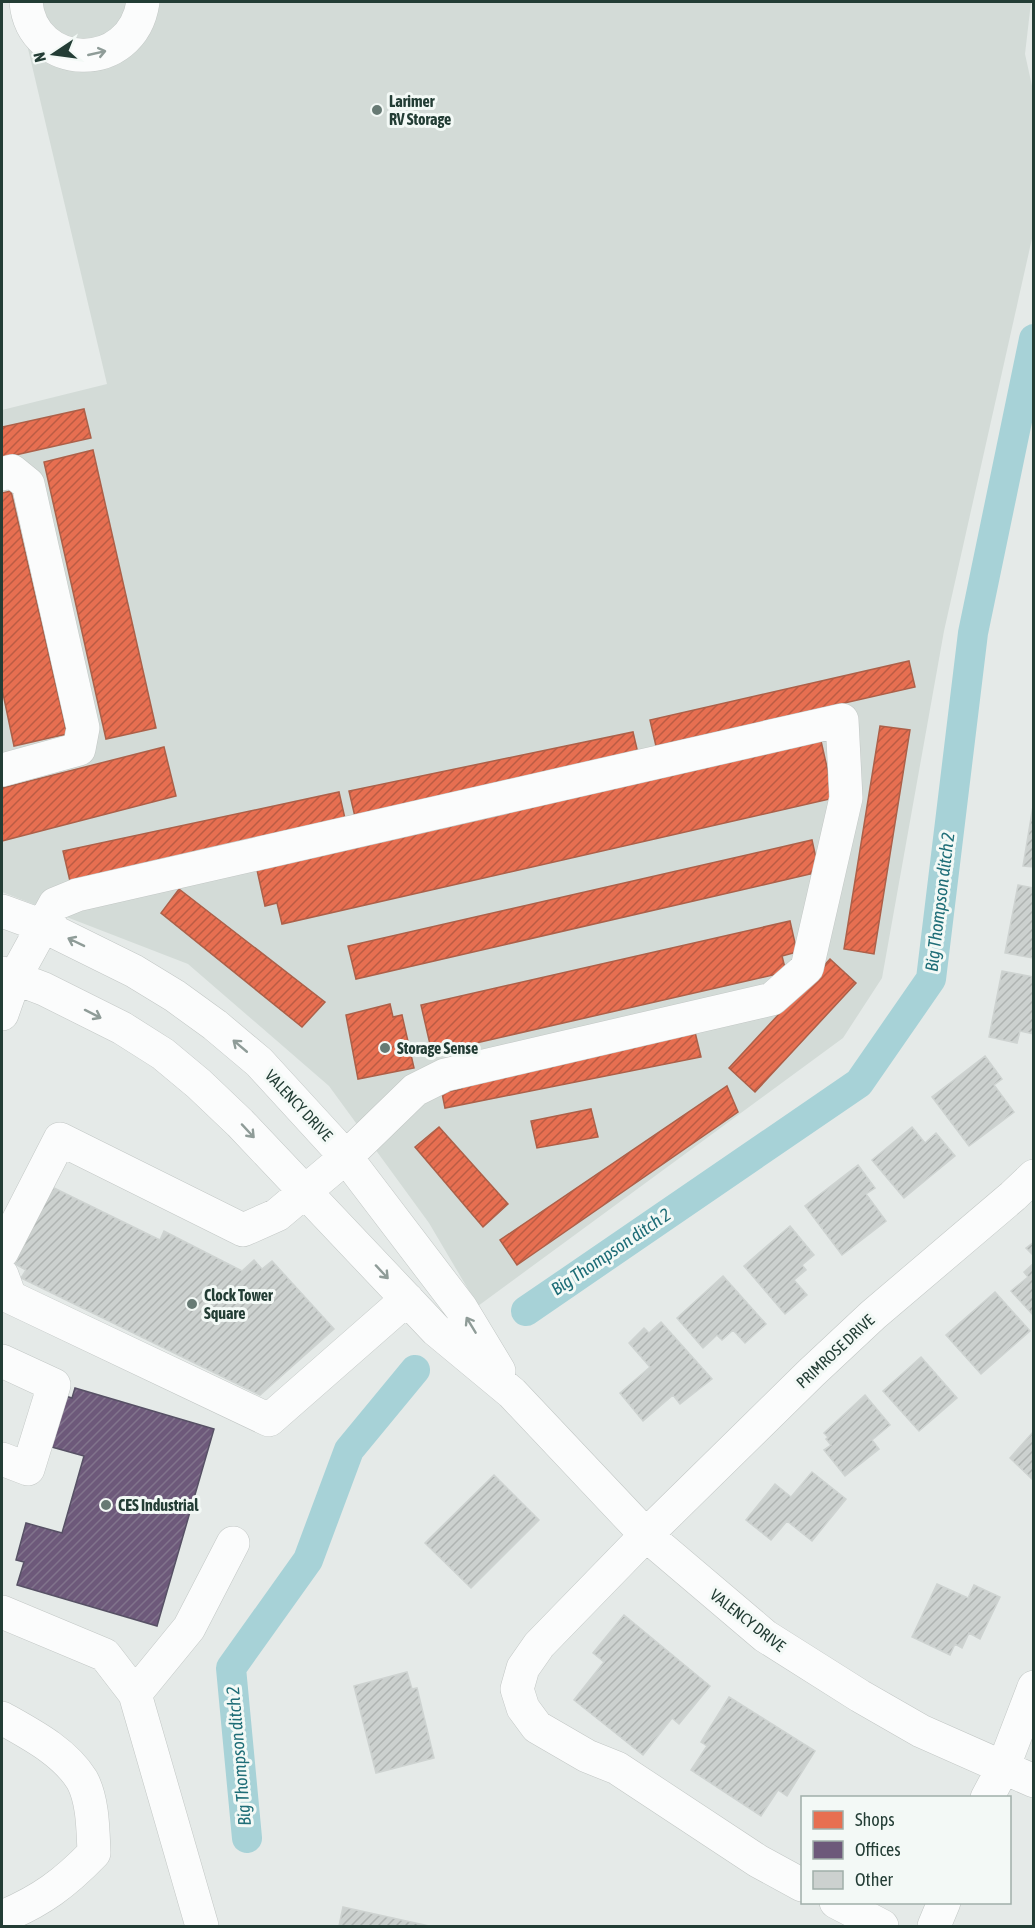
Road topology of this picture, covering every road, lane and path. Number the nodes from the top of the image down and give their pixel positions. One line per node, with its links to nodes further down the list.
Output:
1 (26, 2): 2 (street, one-way to 2)
2 (143, 2)
3 (2, 474): 4 (street)
4 (2, 770)
5 (2, 911): 6 (street, VALENCY DRIVE)
6 (43, 926): 7 (street); 9 (street, VALENCY DRIVE, one-way to 6); 9 (street)
7 (8, 975): 8 (street); 11 (street, VALENCY DRIVE, one-way to 11)
8 (2, 1014)
9 (346, 1156): 11 (street); 16 (street, VALENCY DRIVE, one-way to 9)
10 (1034, 1176): 18 (street, PRIMROSE DRIVE)
11 (305, 1191): 12 (street); 14 (street, VALENCY DRIVE, one-way to 14)
12 (2, 1252)
13 (2, 1275): 14 (street)
14 (407, 1299): 16 (street, VALENCY DRIVE)
15 (2, 1361): 17 (street)
16 (512, 1393): 18 (street, VALENCY DRIVE)
17 (2, 1459)
18 (646, 1535): 24 (street, VALENCY DRIVE); 27 (street, PRIMROSE DRIVE)
19 (232, 1543): 22 (street)
20 (2, 1612): 22 (street)
21 (1034, 1687): 24 (street)
22 (135, 1694): 31 (street)
23 (2, 1718): 30 (street)
24 (1002, 1768): 25 (street, VALENCY DRIVE); 26 (street)
25 (1034, 1781)
26 (988, 1796)
27 (801, 1884)
28 (840, 1904): 32 (street)
29 (943, 1904): 33 (street)
30 (2, 1917)
31 (202, 1926)
32 (882, 1926)
33 (934, 1926)

